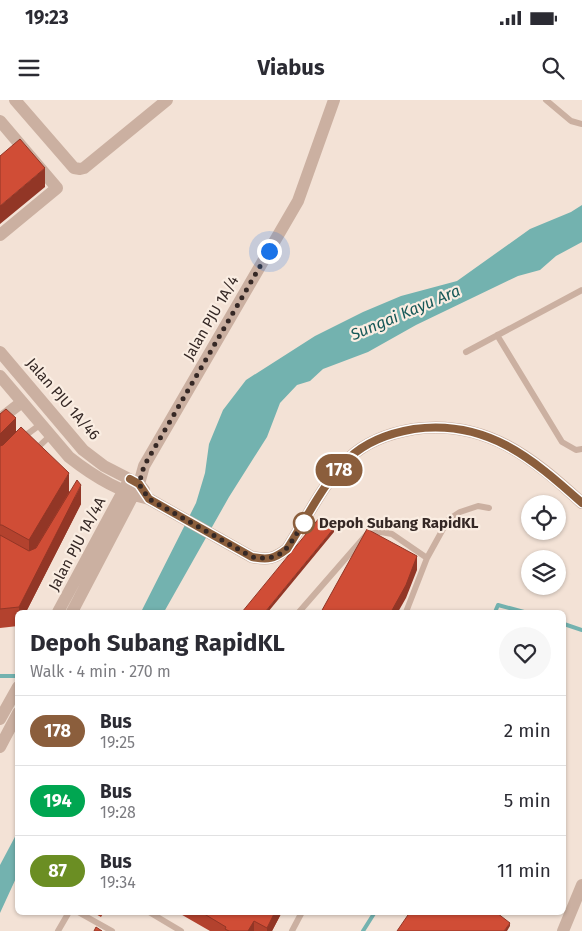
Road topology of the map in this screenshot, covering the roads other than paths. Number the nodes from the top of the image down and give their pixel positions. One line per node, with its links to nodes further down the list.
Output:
1 (15, 100): 2 (street)
2 (167, 100)
3 (334, 100): 23 (street, Jalan PJU 1A/4)
4 (546, 100): 6 (lane)
5 (0, 121): 7 (street)
6 (582, 124)
7 (0, 235)
8 (582, 290): 9 (lane)
9 (497, 335): 11 (lane); 19 (lane)
10 (0, 352): 23 (street, Jalan PJU 1A/46)
11 (466, 352)
12 (0, 376): 13 (street)
13 (22, 402): 14 (street); 15 (street)
14 (0, 419)
15 (41, 424): 16 (street); 17 (lane)
16 (51, 435): 20 (lane); 22 (street)
17 (21, 439): 18 (lane); 20 (lane)
18 (14, 446)
19 (582, 449)
20 (34, 450): 21 (lane)
21 (40, 457)
22 (106, 482): 23 (street); 25 (street)
23 (132, 487): 24 (street); 25 (street, Jalan PJU 1A/4A); 29 (street, Jalan PJU 1A/4A)
24 (582, 503)
25 (115, 507): 28 (street, Jalan PJU 1A/4A)
26 (489, 508): 27 (lane)
27 (427, 558): 30 (lane); 31 (lane)
28 (59, 610)
29 (73, 610)
30 (301, 610)
31 (407, 610)
32 (14, 692): 33 (street)
33 (0, 719)
34 (15, 719): 35 (street)
35 (0, 747)
36 (582, 885): 45 (street)
37 (67, 915): 41 (lane)
38 (83, 915): 42 (lane)
39 (154, 915): 43 (lane)
40 (300, 915): 44 (lane)
41 (58, 931)
42 (112, 931)
43 (181, 931)
44 (292, 931)
45 (563, 931)

